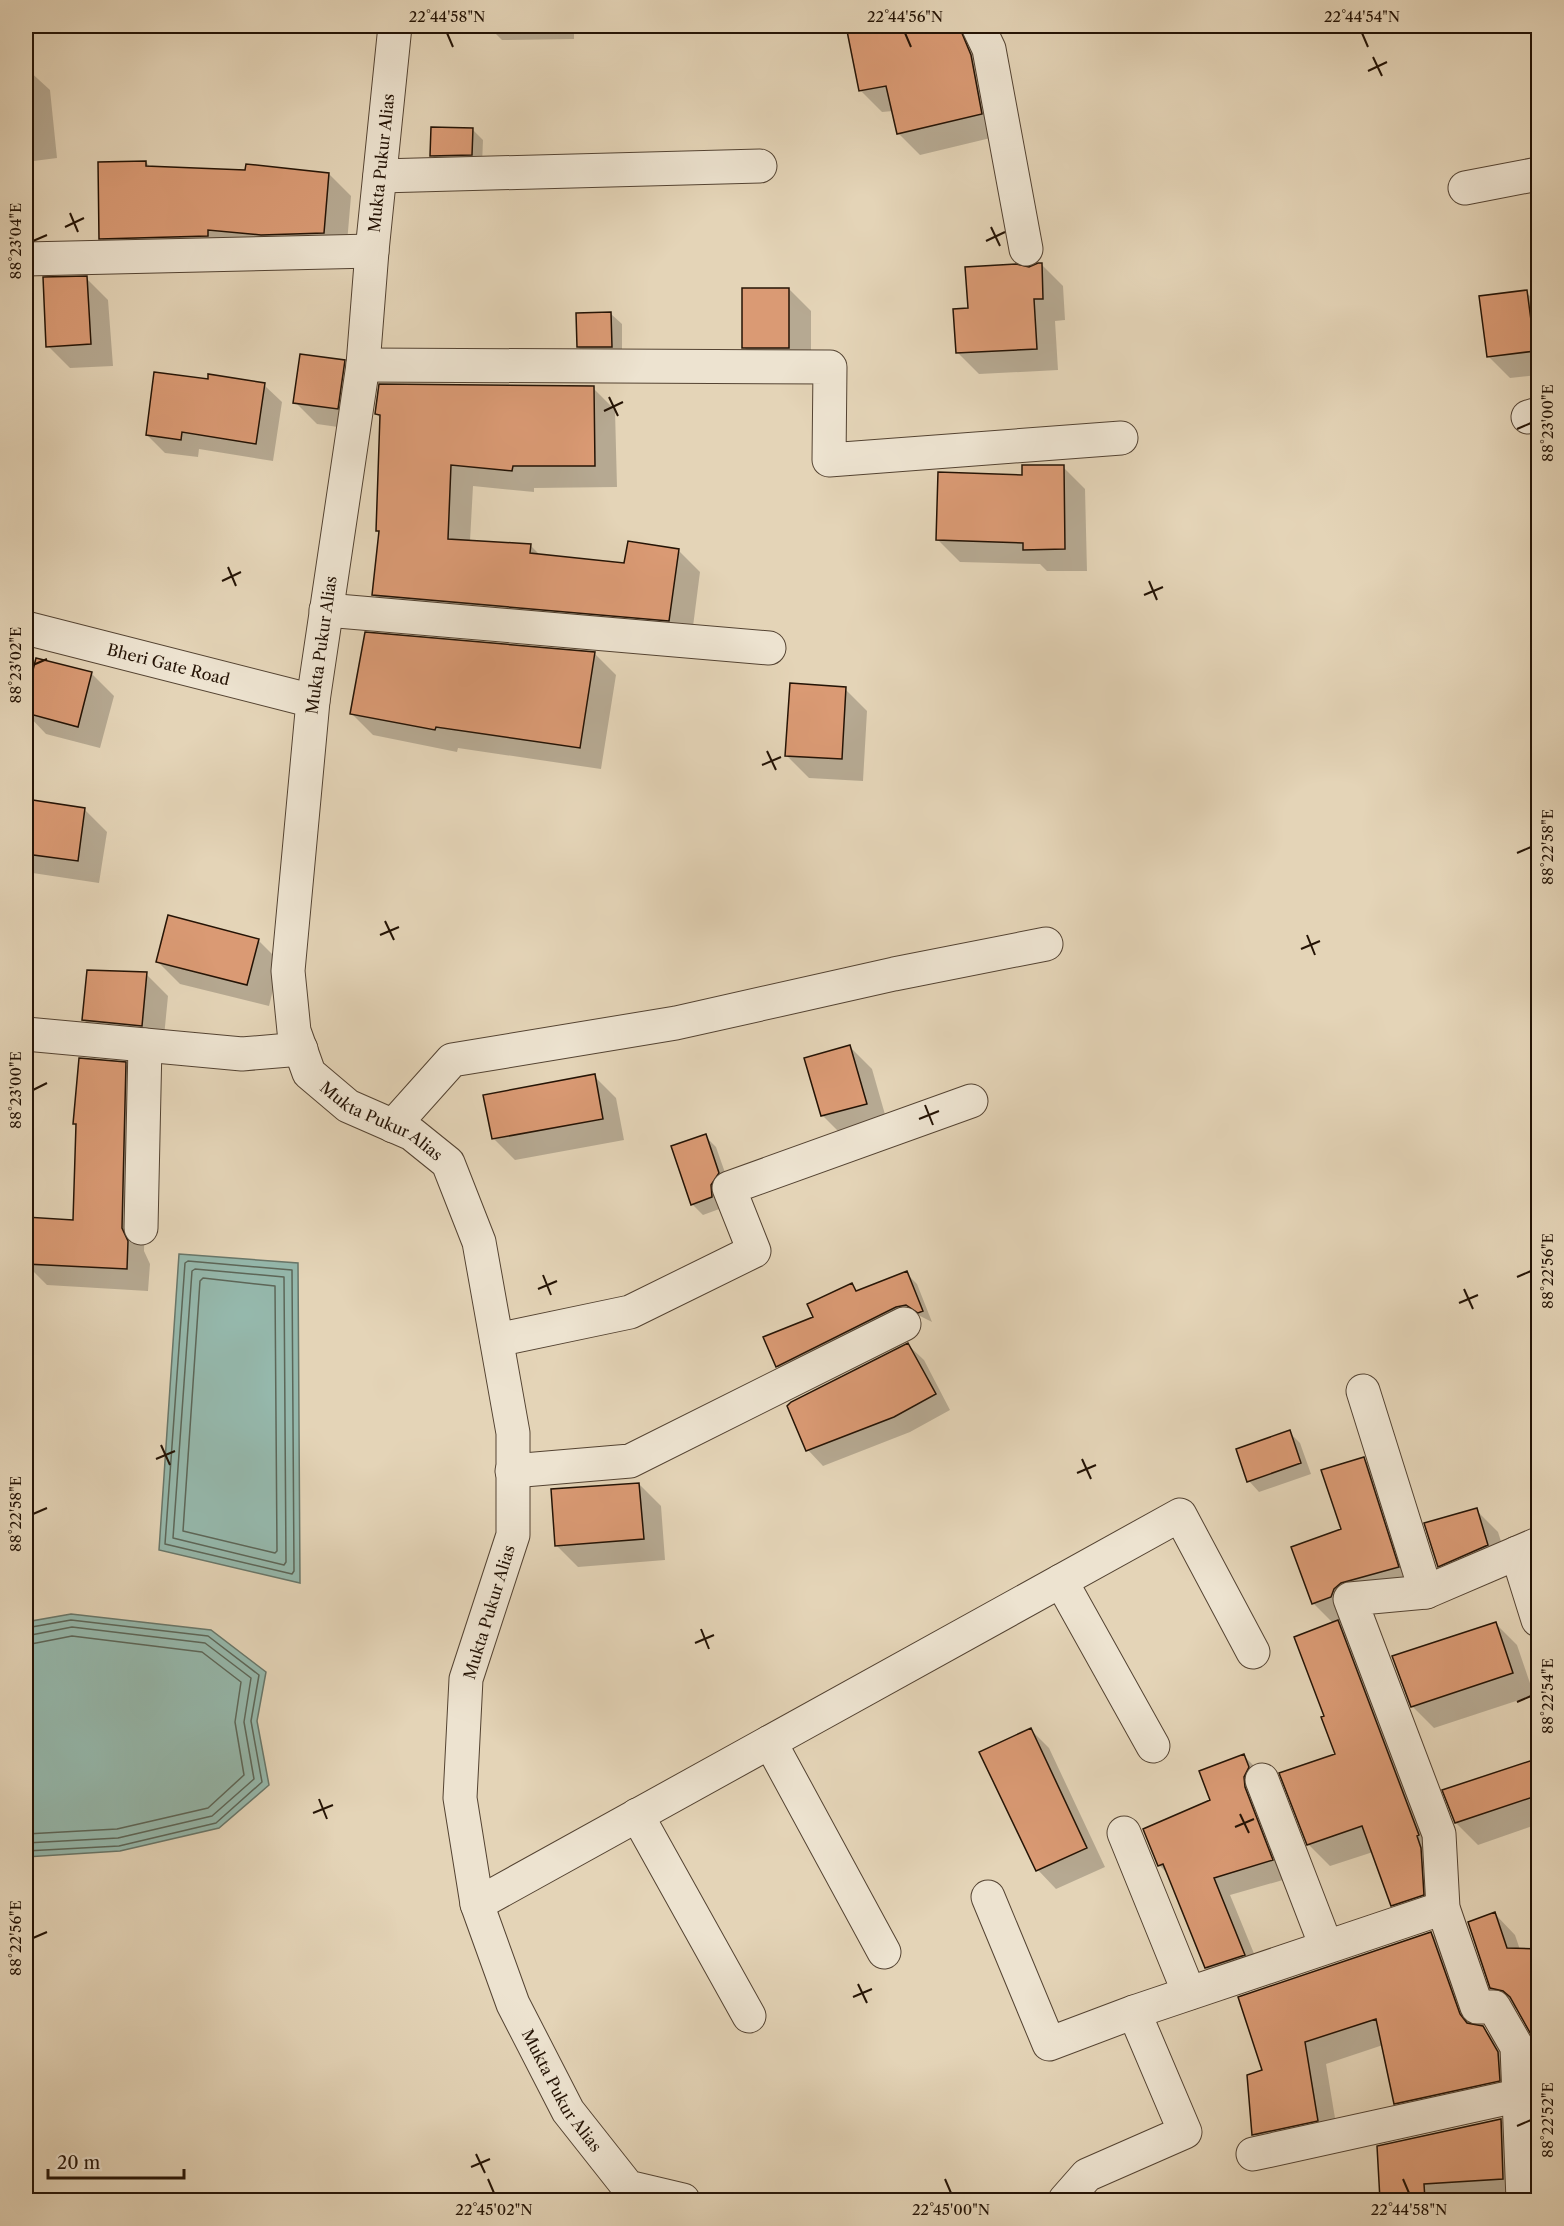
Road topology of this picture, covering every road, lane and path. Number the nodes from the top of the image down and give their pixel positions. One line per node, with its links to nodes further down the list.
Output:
1 (395, 26): 5 (street, Mukta Pukur Alias)
2 (978, 26): 7 (street)
3 (760, 166): 5 (street)
4 (1539, 174): 6 (street)
5 (380, 176): 8 (street, Mukta Pukur Alias)
6 (1465, 188)
7 (1026, 249)
8 (372, 251): 9 (street); 10 (street, Mukta Pukur Alias)
9 (26, 259)
10 (363, 365): 11 (street); 12 (street, Mukta Pukur Alias)
11 (1120, 438)
12 (326, 610): 14 (street); 15 (street, Mukta Pukur Alias)
13 (26, 628): 15 (street, Bheri Gate Road)
14 (769, 648)
15 (313, 701): 19 (street, Mukta Pukur Alias)
16 (1046, 944): 21 (street)
17 (26, 1034): 18 (street)
18 (145, 1045): 19 (street); 22 (street)
19 (301, 1049): 21 (street, Mukta Pukur Alias)
20 (971, 1101): 24 (street)
21 (393, 1126): 24 (street, Mukta Pukur Alias)
22 (141, 1228)
23 (904, 1324): 26 (street)
24 (497, 1340): 26 (street, Mukta Pukur Alias)
25 (1363, 1391): 29 (street)
26 (512, 1471): 38 (street, Mukta Pukur Alias)
27 (1528, 1548): 29 (street); 30 (street)
28 (1061, 1581): 31 (street); 32 (street); 33 (street)
29 (1426, 1592): 39 (street)
30 (1539, 1620)
31 (1253, 1652)
32 (770, 1742): 35 (street); 41 (street)
33 (1153, 1746)
34 (1262, 1780): 40 (street)
35 (638, 1815): 38 (street); 44 (street)
36 (1124, 1833): 42 (street)
37 (988, 1897): 43 (street)
38 (477, 1904): 47 (street, Mukta Pukur Alias)
39 (1443, 1908): 40 (street); 45 (street)
40 (1326, 1946): 42 (street)
41 (884, 1952)
42 (1189, 1993): 43 (street)
43 (1134, 2012): 49 (street)
44 (749, 2016)
45 (1521, 2096): 46 (street); 50 (street)
46 (1253, 2154)
47 (626, 2194): 48 (street, Mukta Pukur Alias)
48 (683, 2200)
49 (1065, 2200)
50 (1523, 2200)

